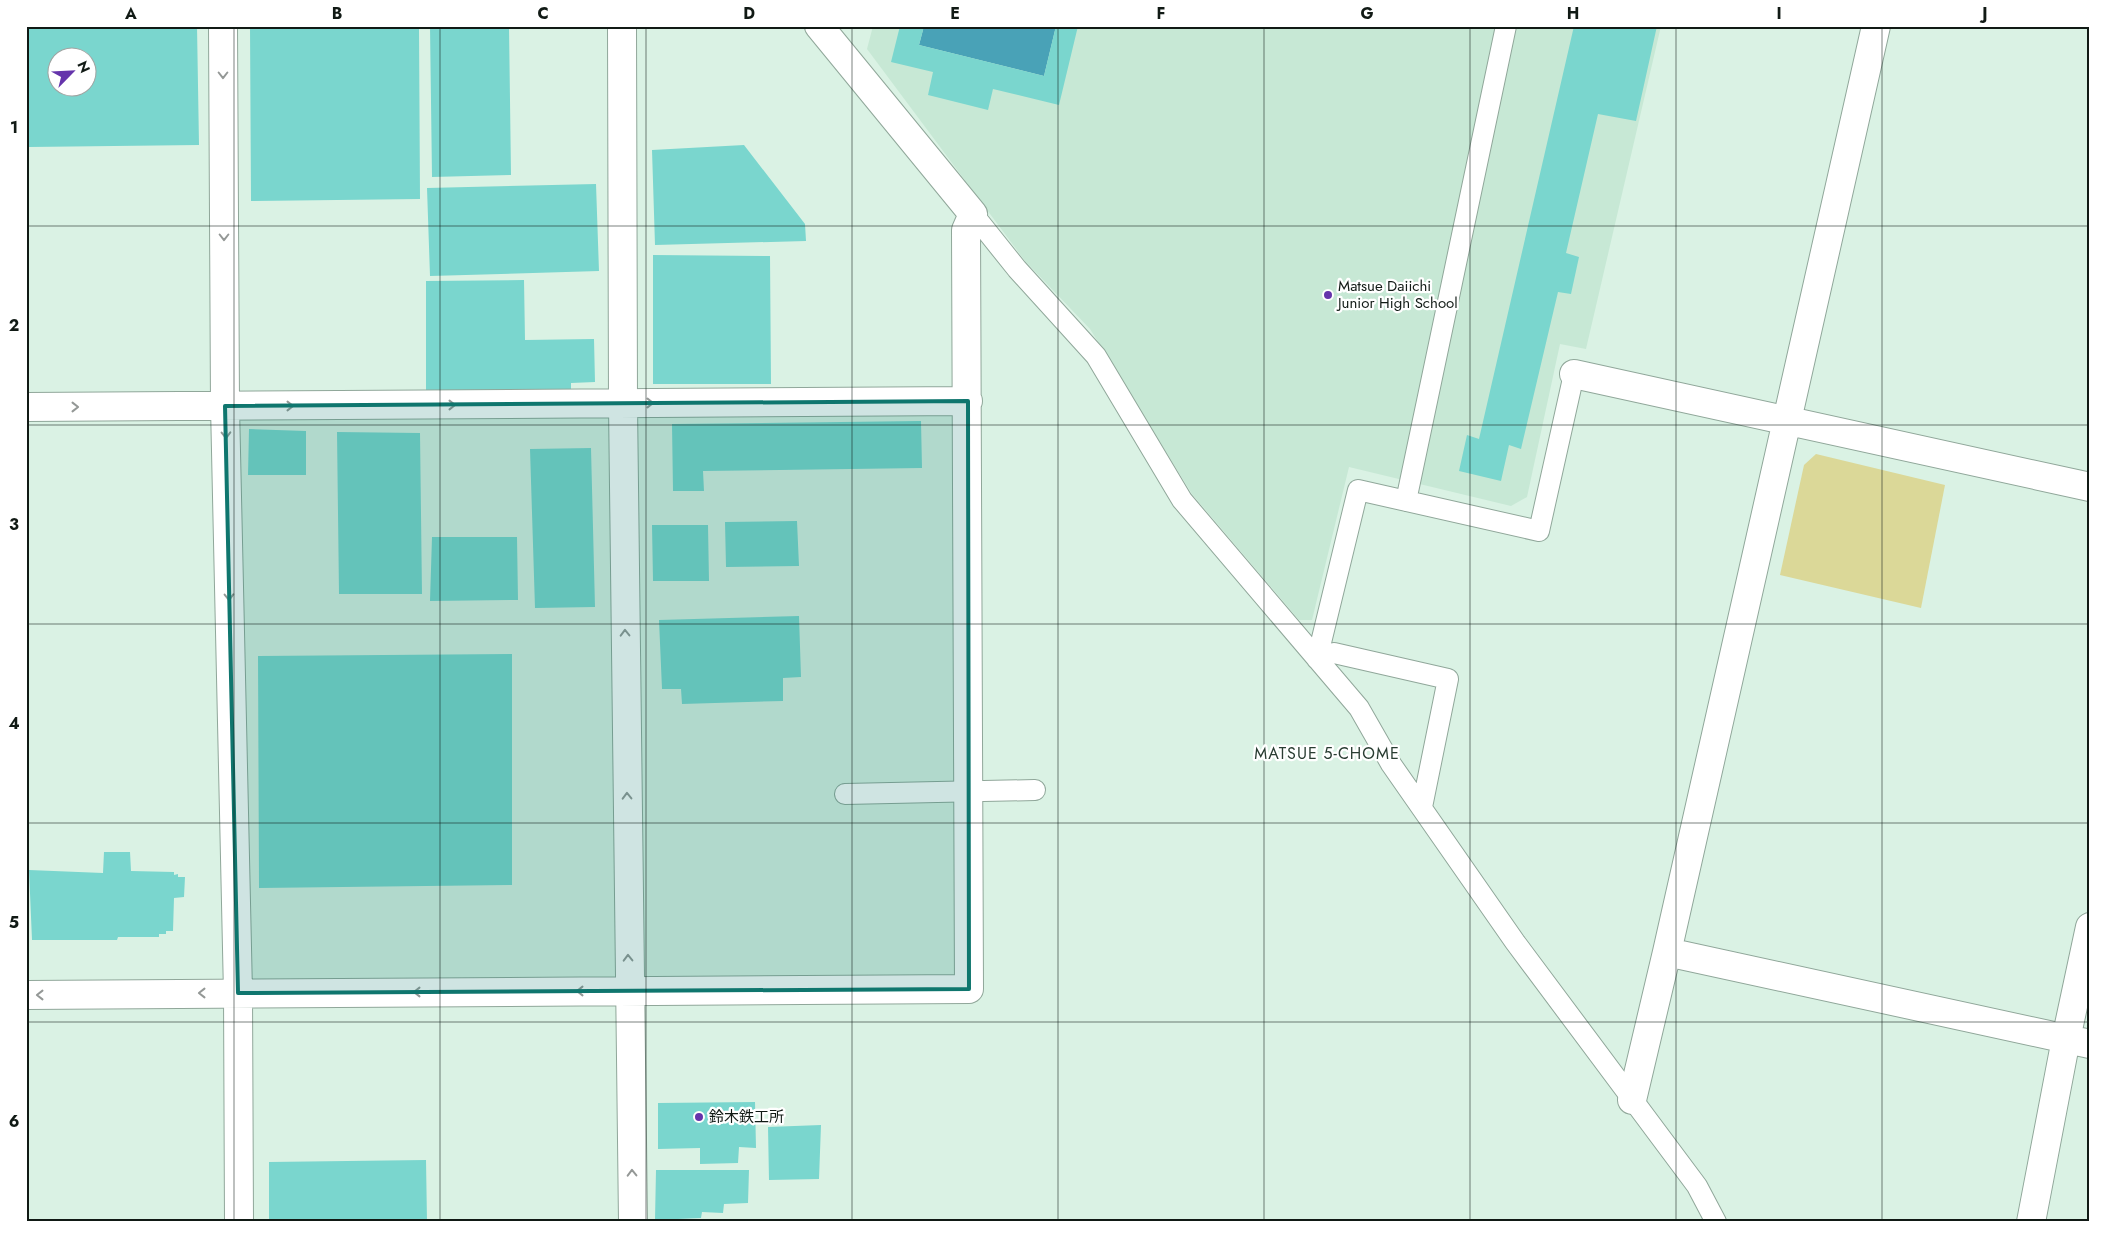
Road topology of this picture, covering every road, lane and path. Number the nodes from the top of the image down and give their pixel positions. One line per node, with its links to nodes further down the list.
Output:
1 (223, 26): 10 (street, one-way to 10)
2 (622, 26): 9 (street)
3 (819, 26): 6 (street)
4 (1506, 26): 14 (lane)
5 (1876, 26): 12 (street)
6 (974, 214): 8 (street); 15 (lane)
7 (1574, 374): 12 (street); 14 (lane)
8 (968, 401): 9 (street, one-way to 8); 17 (street)
9 (623, 404): 10 (street, one-way to 9); 22 (street, one-way to 9)
10 (226, 406): 11 (street, one-way to 10); 23 (street, one-way to 23)
11 (26, 407)
12 (1788, 422): 13 (street); 21 (street)
13 (2090, 487)
14 (1406, 502): 15 (lane)
15 (1317, 659): 19 (lane); 19 (lane)
16 (1035, 790): 17 (lane)
17 (969, 792): 18 (lane); 22 (street)
18 (845, 794)
19 (1422, 807): 26 (lane)
20 (2090, 928): 25 (street)
21 (1667, 952): 25 (street); 26 (street)
22 (628, 991): 23 (street, one-way to 23); 28 (street, one-way to 22)
23 (238, 993): 24 (street, one-way to 24); 27 (street)
24 (26, 995)
25 (2078, 1042): 30 (street)
26 (1632, 1100): 29 (lane)
27 (239, 1222)
28 (632, 1222)
29 (1716, 1222)
30 (2031, 1222)

